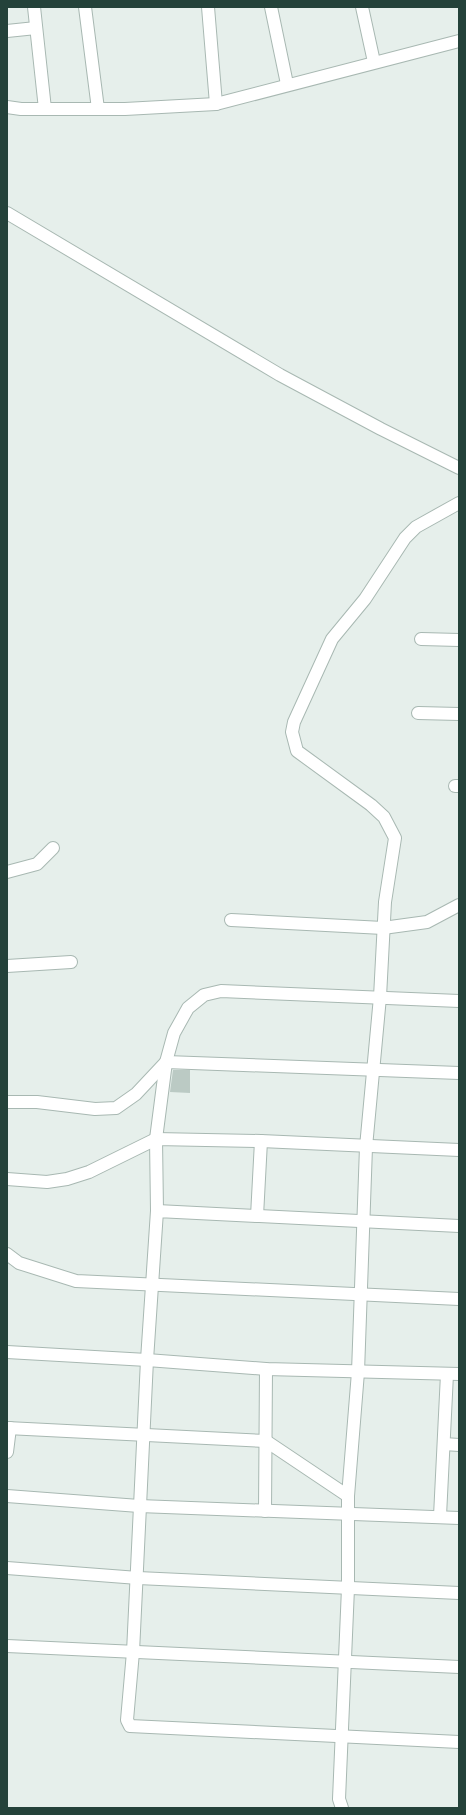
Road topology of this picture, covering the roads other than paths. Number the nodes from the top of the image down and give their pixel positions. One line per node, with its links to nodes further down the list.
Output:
1 (34, 7): 6 (street)
2 (85, 7): 14 (street)
3 (208, 7): 11 (street)
4 (271, 7): 10 (street)
5 (362, 7): 9 (street)
6 (36, 28): 7 (street); 13 (street)
7 (7, 31)
8 (459, 41): 9 (street)
9 (374, 62): 10 (street)
10 (287, 84): 11 (street)
11 (216, 104): 14 (street)
12 (7, 107): 13 (street)
13 (45, 109): 14 (street)
14 (98, 109)
15 (7, 212): 16 (street)
16 (459, 468)
17 (459, 503): 26 (street)
18 (421, 639): 19 (street)
19 (459, 640)
20 (418, 713): 21 (street)
21 (459, 714)
22 (53, 848): 23 (street)
23 (7, 872)
24 (459, 905): 26 (street)
25 (231, 920): 26 (street)
26 (383, 928): 29 (street)
27 (71, 962): 28 (street)
28 (7, 966)
29 (380, 997): 30 (street); 31 (street); 32 (street)
30 (459, 1001)
31 (166, 1062): 32 (street); 34 (street); 35 (street)
32 (373, 1070): 33 (street); 37 (street)
33 (459, 1073)
34 (7, 1102)
35 (156, 1139): 36 (street); 39 (street); 40 (street)
36 (261, 1141): 37 (street); 41 (street)
37 (366, 1147): 38 (street); 42 (street)
38 (459, 1150)
39 (7, 1179)
40 (157, 1211): 41 (street); 45 (street)
41 (257, 1216): 42 (street)
42 (364, 1222): 43 (street); 46 (street)
43 (459, 1226)
44 (7, 1254): 45 (street)
45 (152, 1286): 46 (street); 49 (street)
46 (360, 1294): 47 (street); 51 (street)
47 (459, 1299)
48 (7, 1352): 49 (street)
49 (147, 1360): 50 (street); 55 (street)
50 (266, 1369): 51 (street); 56 (street)
51 (358, 1372): 52 (street); 61 (street)
52 (447, 1374): 53 (street); 57 (street)
53 (459, 1374)
54 (8, 1428): 55 (street); 59 (street)
55 (144, 1434): 56 (street); 62 (street)
56 (266, 1441): 61 (street); 63 (street)
57 (444, 1444): 58 (street); 65 (street)
58 (459, 1445)
59 (7, 1452)
60 (7, 1496): 62 (street)
61 (348, 1496): 64 (street)
62 (139, 1506): 63 (street); 68 (street)
63 (265, 1511): 64 (street)
64 (348, 1514): 65 (street); 69 (street)
65 (440, 1516): 66 (street)
66 (459, 1518)
67 (7, 1568): 68 (street)
68 (138, 1578): 69 (street); 72 (street)
69 (348, 1588): 70 (street); 73 (street)
70 (459, 1593)
71 (7, 1646): 72 (street)
72 (133, 1652): 73 (street); 75 (street)
73 (344, 1661): 74 (street); 75 (street)
74 (459, 1667)
75 (341, 1737): 76 (street); 77 (street)
76 (459, 1742)
77 (342, 1808)

